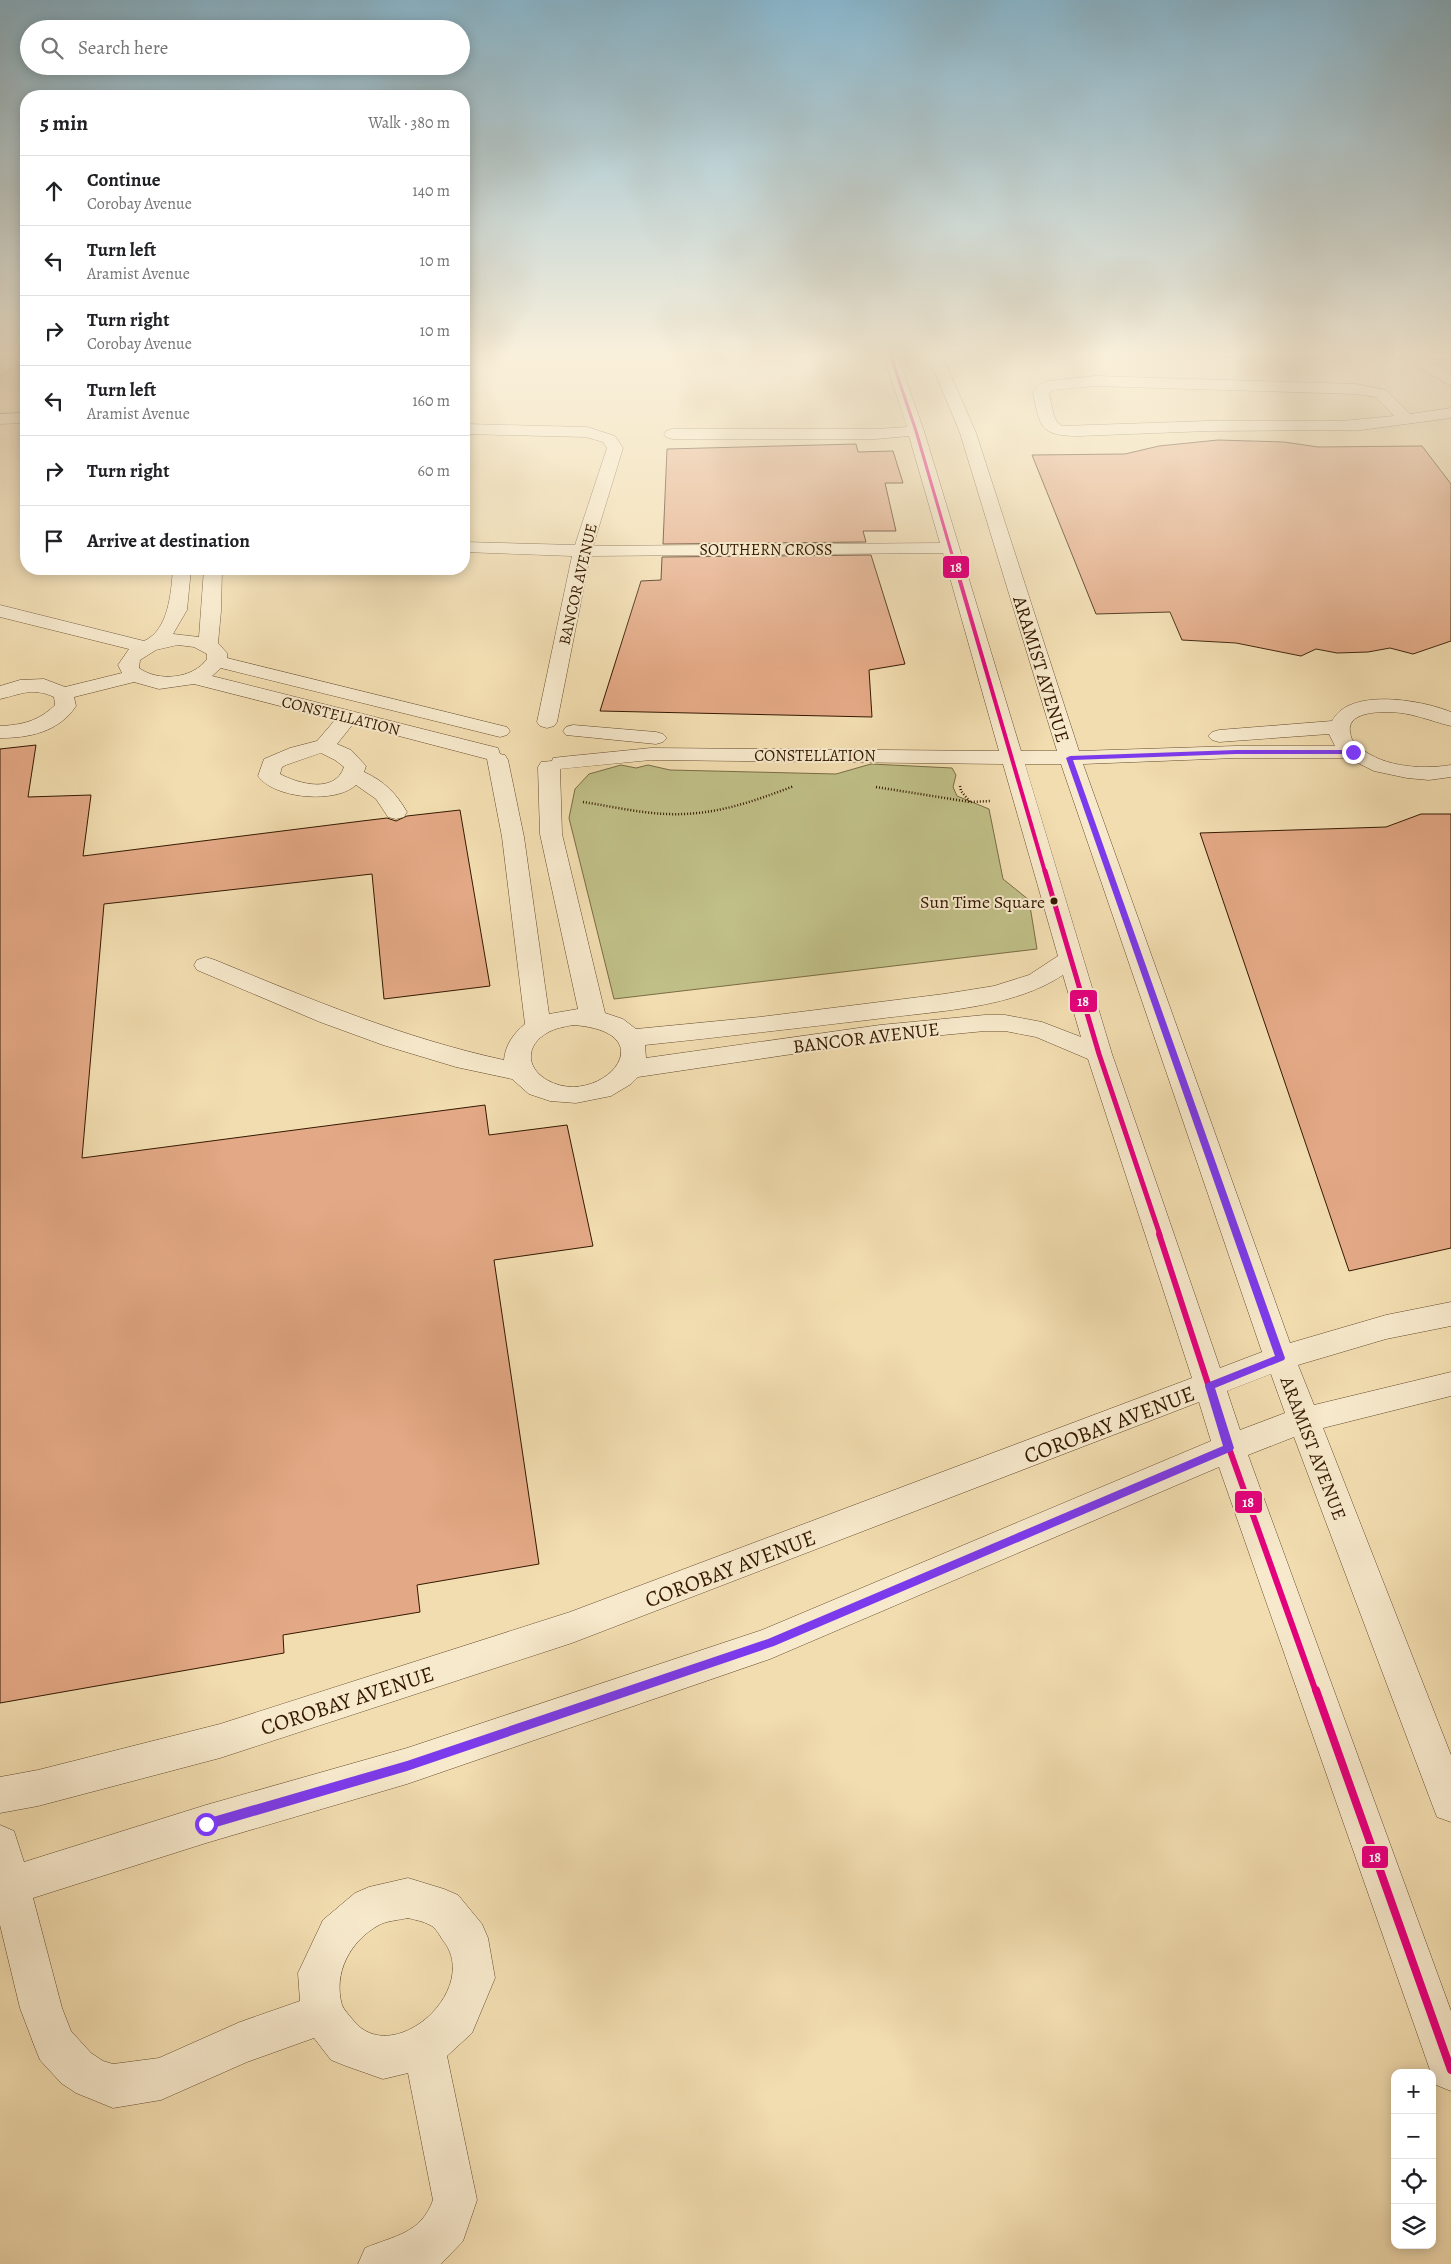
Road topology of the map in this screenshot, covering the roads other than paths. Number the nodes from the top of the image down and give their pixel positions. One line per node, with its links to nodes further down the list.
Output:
1 (612, 457): 6 (street, BANCOR AVENUE)
2 (923, 457): 5 (street)
3 (975, 457): 25 (street, ARAMIST AVENUE)
4 (470, 547): 6 (street, SOUTHERN CROSS)
5 (950, 548): 6 (street, SOUTHERN CROSS); 24 (street)
6 (582, 551): 18 (street, BANCOR AVENUE)
7 (182, 575): 12 (street)
8 (213, 575): 11 (street)
9 (0, 610): 12 (street)
10 (0, 623): 12 (street)
11 (212, 653): 12 (street, CONSTELLATION); 13 (street); 18 (street, CONSTELLATION)
12 (141, 656): 13 (street); 15 (street, CONSTELLATION)
13 (192, 677): 16 (street, CONSTELLATION)
14 (0, 693): 15 (street)
15 (63, 694): 20 (street)
16 (348, 717): 23 (street); 27 (street, CONSTELLATION)
17 (1451, 720): 19 (street)
18 (522, 725): 21 (street, CONSTELLATION); 27 (street, BANCOR AVENUE)
19 (1339, 727): 22 (street); 26 (street)
20 (0, 732)
21 (573, 732): 24 (street, CONSTELLATION); 28 (street)
22 (1231, 744): 25 (street, CONSTELLATION); 26 (street)
23 (324, 746): 30 (street); 30 (street)
24 (1008, 748): 25 (street, CONSTELLATION); 28 (street, CONSTELLATION); 32 (street)
25 (1067, 749): 41 (street, ARAMIST AVENUE)
26 (1353, 752): 29 (street)
27 (493, 756): 28 (street, CONSTELLATION); 35 (street)
28 (540, 767): 34 (street)
29 (1451, 771)
30 (354, 776): 31 (street)
31 (396, 812)
32 (1070, 959): 36 (street, BANCOR AVENUE); 37 (street)
33 (206, 965): 39 (street)
34 (592, 1018): 35 (street); 36 (street)
35 (538, 1027): 39 (street)
36 (629, 1038): 38 (street)
37 (1099, 1054): 38 (street, BANCOR AVENUE); 43 (street)
38 (630, 1069): 39 (street)
39 (520, 1072)
40 (1451, 1314): 41 (street, COROBAY AVENUE)
41 (1280, 1358): 43 (street, COROBAY AVENUE); 44 (street, ARAMIST AVENUE)
42 (1451, 1384): 44 (street)
43 (1210, 1386): 45 (street); 46 (street, COROBAY AVENUE)
44 (1303, 1420): 45 (street); 47 (street, ARAMIST AVENUE)
45 (1229, 1448): 49 (street); 52 (street)
46 (0, 1795)
47 (1451, 1804)
48 (0, 1844): 49 (street)
49 (5, 1888): 50 (street)
50 (322, 2014): 51 (street); 51 (street)
51 (424, 2048): 53 (street)
52 (1451, 2070)
53 (381, 2264)

